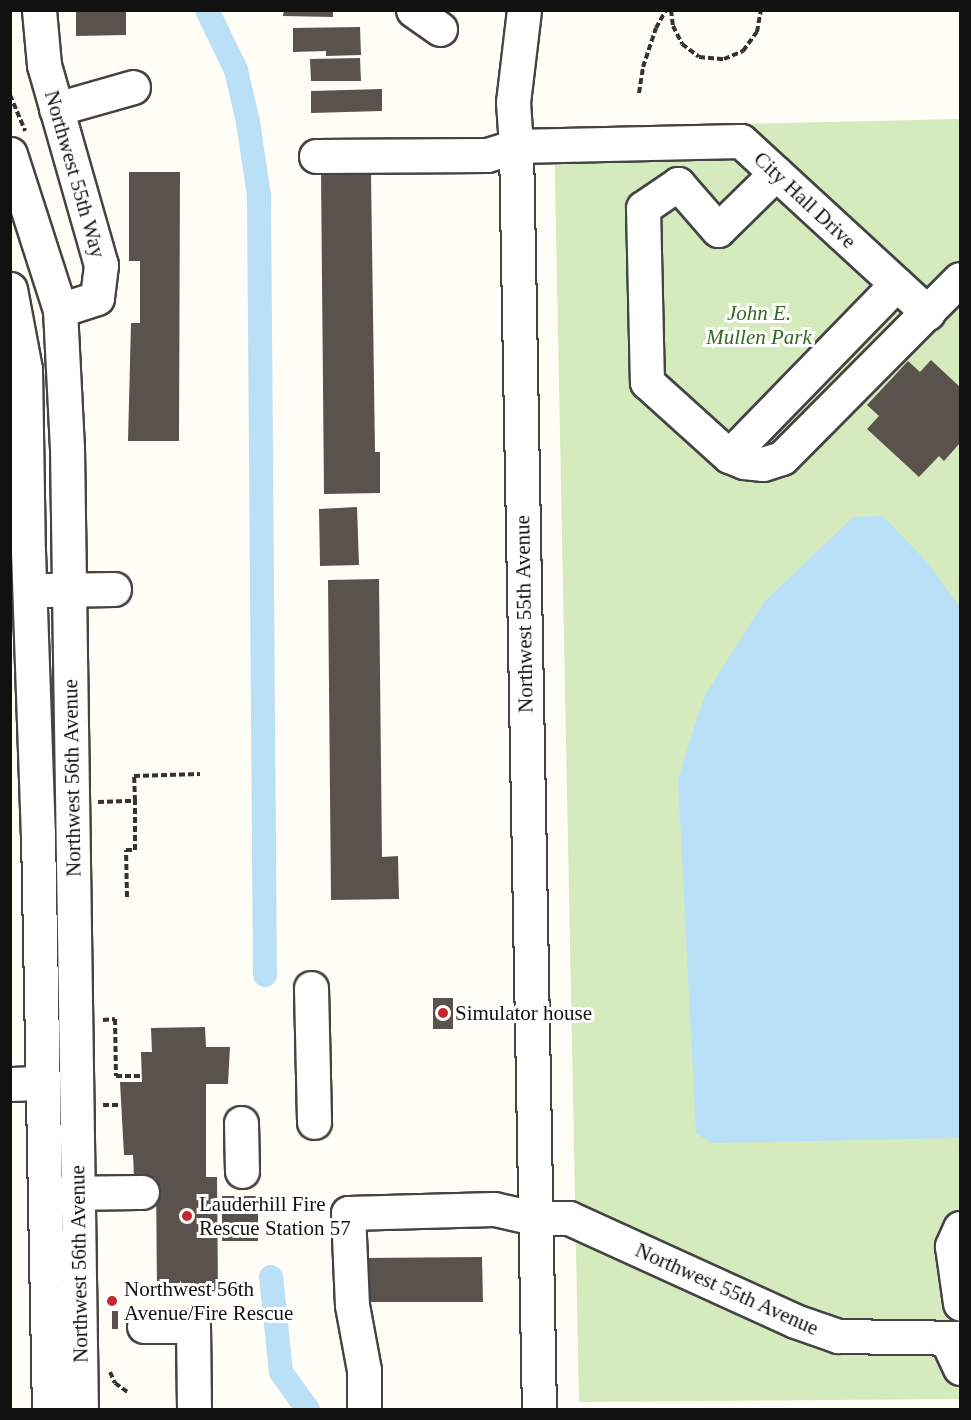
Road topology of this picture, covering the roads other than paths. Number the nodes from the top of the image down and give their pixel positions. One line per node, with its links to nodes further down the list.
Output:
1 (39, 10): 6 (street, Northwest 55th Way)
2 (413, 10): 4 (street)
3 (524, 10): 7 (street, Northwest 55th Avenue)
4 (440, 29)
5 (133, 87): 6 (street)
6 (56, 109): 14 (street, Northwest 55th Way)
7 (516, 146): 9 (street, City Hall Drive); 10 (street, City Hall Drive); 32 (street, Northwest 55th Avenue)
8 (10, 154): 14 (street, Northwest 56th Avenue)
9 (316, 156)
10 (776, 173): 12 (street, City Hall Drive); 18 (street)
11 (960, 279): 15 (street)
12 (896, 284): 15 (street, City Hall Drive); 18 (street)
13 (10, 289): 17 (street, Northwest 56th Avenue)
14 (60, 310): 16 (street, Northwest 56th Avenue)
15 (928, 313): 18 (street)
16 (62, 367): 17 (street); 20 (street, Northwest 56th Avenue)
17 (18, 369): 19 (street, Northwest 56th Avenue)
18 (729, 456)
19 (30, 590): 20 (street); 23 (street, Northwest 56th Avenue)
20 (69, 590): 21 (street); 22 (street, Northwest 56th Avenue)
21 (114, 590)
22 (71, 714): 23 (street); 30 (street, Northwest 56th Avenue)
23 (22, 717): 25 (street, Northwest 56th Avenue)
24 (310, 988): 26 (street)
25 (26, 1083): 31 (street, Northwest 56th Avenue)
26 (314, 1122)
27 (241, 1123): 28 (street)
28 (242, 1171)
29 (142, 1192): 30 (street)
30 (78, 1193): 31 (street); 39 (street, Northwest 56th Avenue)
31 (44, 1194): 38 (street, Northwest 56th Avenue)
32 (535, 1218): 36 (street, Northwest 55th Avenue); 41 (street); 42 (street, Northwest 55th Avenue)
33 (960, 1228): 34 (street)
34 (960, 1305): 36 (street)
35 (144, 1326): 40 (street)
36 (955, 1334): 37 (street)
37 (960, 1368)
38 (49, 1410)
39 (81, 1410)
40 (194, 1410)
41 (364, 1410)
42 (539, 1410)

